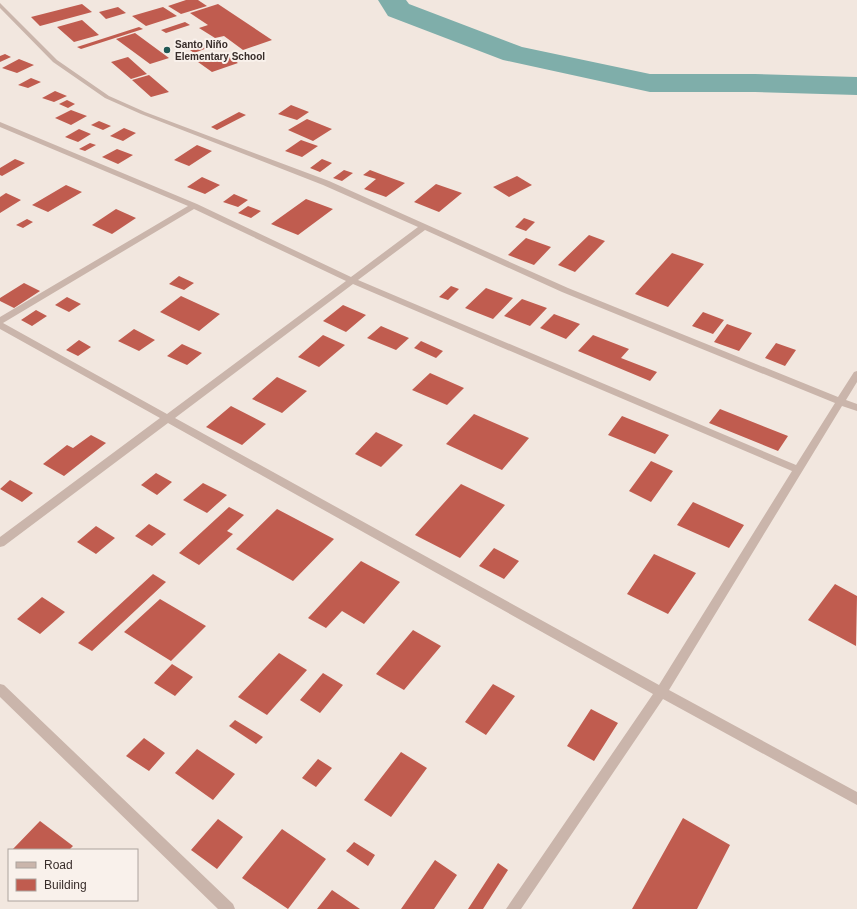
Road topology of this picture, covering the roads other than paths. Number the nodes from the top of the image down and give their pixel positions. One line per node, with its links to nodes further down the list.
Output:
1 (7, 0): 2 (street)
2 (0, 4): 5 (street)
3 (0, 124): 4 (street)
4 (194, 206): 6 (street); 7 (street)
5 (424, 227): 6 (street); 10 (street)
6 (353, 281): 12 (street); 13 (street)
7 (0, 321)
8 (0, 325): 12 (street)
9 (857, 374): 10 (street)
10 (840, 402): 11 (street); 13 (street)
11 (857, 408)
12 (168, 418): 14 (street); 16 (street)
13 (798, 470): 16 (street)
14 (0, 543)
15 (0, 689): 18 (street)
16 (661, 692): 17 (street); 19 (street)
17 (857, 799)
18 (228, 909)
19 (513, 909)

